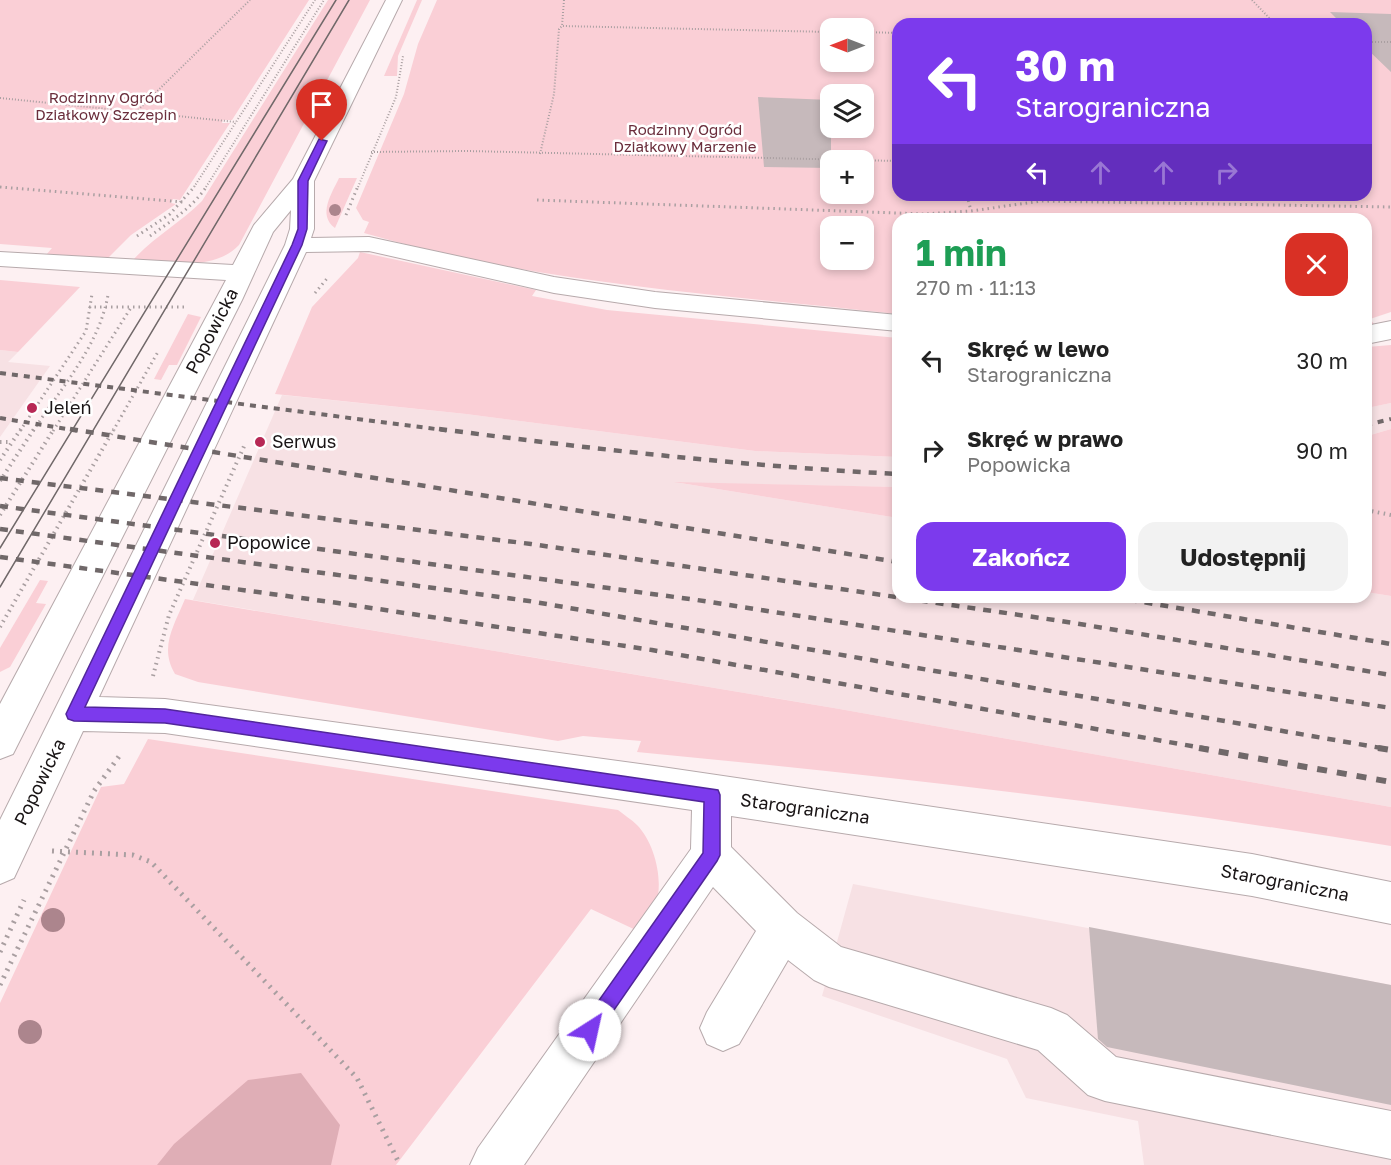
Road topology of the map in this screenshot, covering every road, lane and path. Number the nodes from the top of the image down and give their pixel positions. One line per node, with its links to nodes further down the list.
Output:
1 (250, 0): 15 (path)
2 (315, 0): 16 (path)
3 (393, 0): 20 (street)
4 (564, 0): 7 (path)
5 (1252, 0): 6 (path)
6 (1269, 18)
7 (562, 26): 8 (path); 18 (path)
8 (820, 32)
9 (874, 32): 10 (path)
10 (892, 33)
11 (1372, 42): 12 (path)
12 (1391, 42)
13 (403, 52): 17 (path)
14 (0, 98): 15 (path)
15 (136, 112): 16 (path)
16 (237, 122): 24 (path)
17 (371, 152): 18 (path); 27 (path)
18 (540, 154): 19 (path)
19 (892, 161)
20 (303, 181): 28 (street, Popowicka); 31 (street, Popowicka)
21 (0, 187): 24 (path)
22 (537, 200): 26 (path)
23 (968, 201): 26 (path)
24 (184, 202): 30 (path)
25 (1391, 207): 26 (path)
26 (971, 211)
27 (351, 244): 28 (street); 32 (path); 36 (street)
28 (297, 245): 49 (street, Popowicka)
29 (0, 259): 30 (street)
30 (109, 266): 31 (street); 41 (path)
31 (242, 273): 51 (street, Popowicka)
32 (311, 298)
33 (132, 306): 46 (path)
34 (184, 306): 35 (path)
35 (178, 317)
36 (892, 322)
37 (1391, 330): 38 (street)
38 (1372, 334)
39 (160, 348): 48 (path)
40 (0, 442): 41 (path)
41 (13, 442): 43 (path)
42 (246, 444): 50 (path)
43 (2, 453): 44 (path)
44 (0, 460)
45 (1372, 511): 47 (path)
46 (0, 515)
47 (1391, 515)
48 (0, 627)
49 (74, 714): 50 (street, Starograniczna); 55 (street, Popowicka)
50 (139, 714): 52 (street, Starograniczna); 53 (path)
51 (0, 741)
52 (712, 795): 54 (street); 56 (street, Starograniczna)
53 (62, 851): 60 (path); 63 (path)
54 (711, 855): 58 (street); 64 (street)
55 (0, 864)
56 (1391, 903)
57 (15, 918): 59 (path)
58 (782, 928): 61 (street); 62 (street)
59 (0, 951)
60 (0, 985)
61 (723, 1028)
62 (1391, 1135)
63 (400, 1165)
64 (495, 1165)

